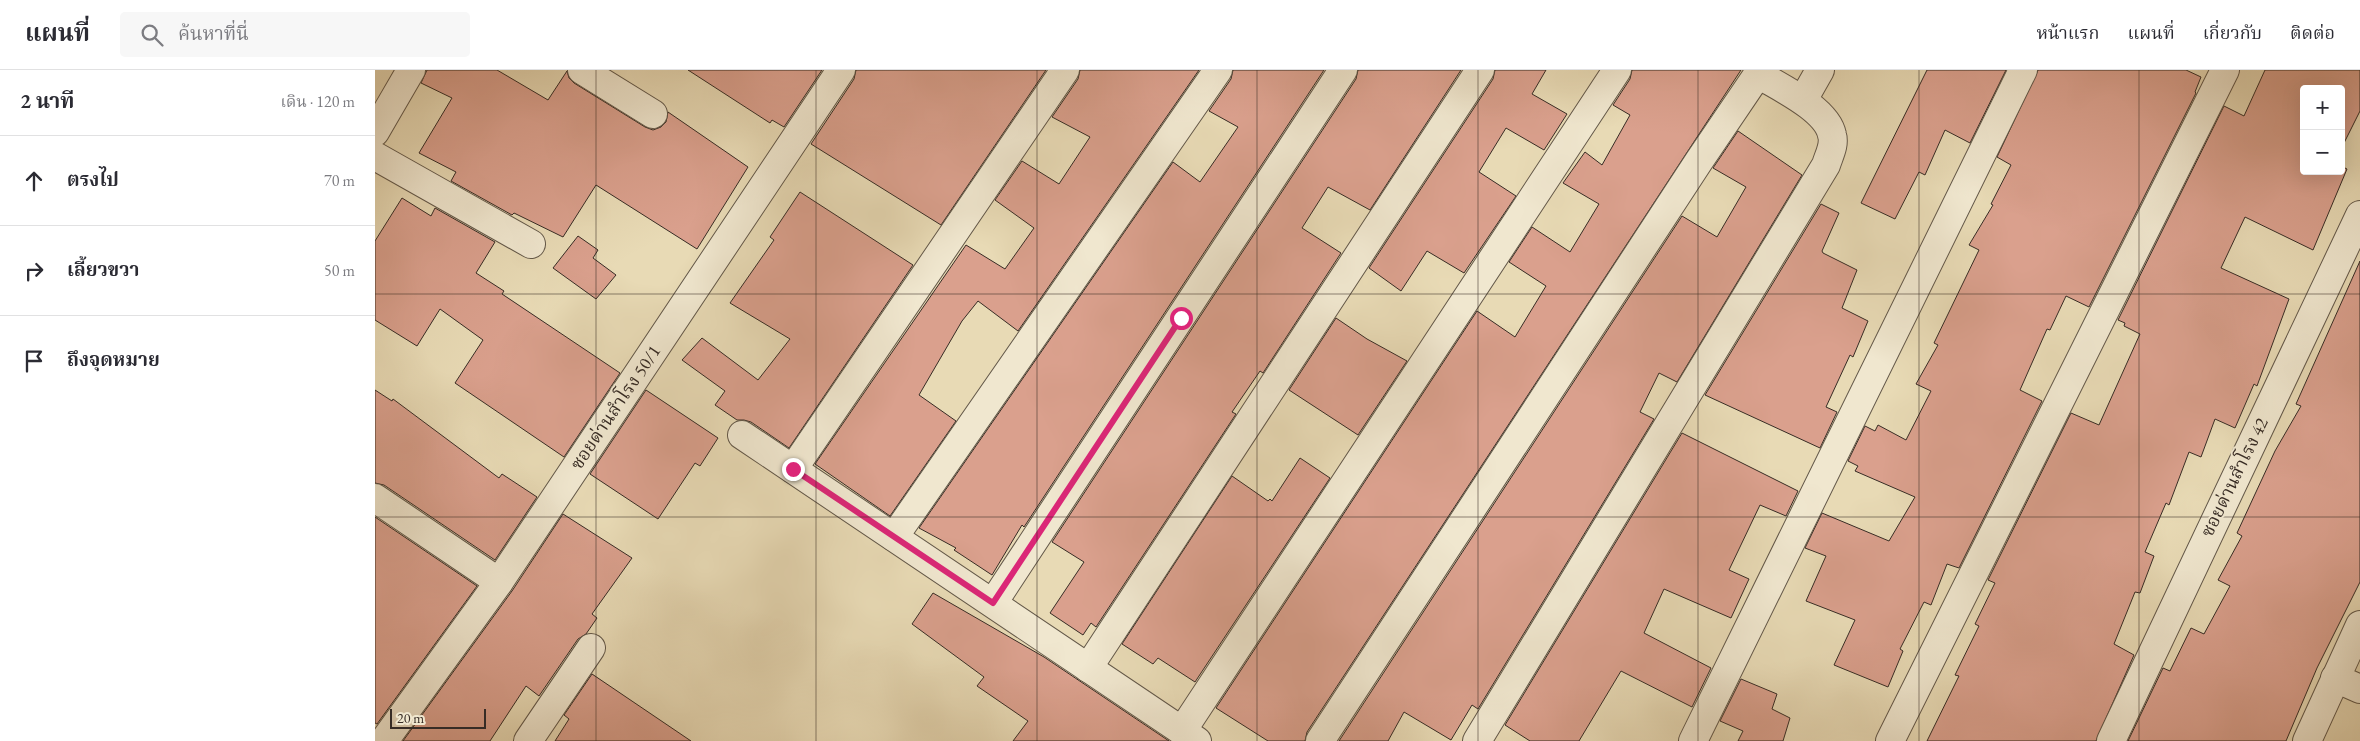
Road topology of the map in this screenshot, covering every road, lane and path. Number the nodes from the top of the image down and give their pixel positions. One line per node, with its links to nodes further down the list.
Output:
1 (411, 70): 15 (street)
2 (582, 70): 14 (street)
3 (841, 70): 23 (street, ซอยด่านสำโรง 50/1)
4 (1065, 70): 20 (street)
5 (1218, 70): 22 (street)
6 (1343, 70): 24 (street)
7 (1480, 70): 27 (street)
8 (1617, 70): 30 (street)
9 (1820, 70): 13 (street)
10 (2023, 70): 35 (street)
11 (2225, 70): 36 (street)
12 (1755, 72): 13 (street); 33 (street)
13 (1803, 100): 34 (street)
14 (653, 114)
15 (375, 132)
16 (375, 156): 18 (street)
17 (2360, 215): 37 (street, ซอยด่านสำโรง 42)
18 (531, 244)
19 (742, 435): 20 (street)
20 (793, 469): 22 (street)
21 (375, 498): 23 (street)
22 (894, 537): 24 (street)
23 (499, 582): 31 (street, ซอยด่านสำโรง 50/1)
24 (993, 603): 27 (street)
25 (2360, 625): 28 (street)
26 (591, 648): 32 (street)
27 (1088, 668): 30 (street)
28 (2335, 678): 29 (street); 38 (street)
29 (2360, 689)
30 (1191, 738)
31 (384, 741)
32 (528, 741)
33 (1320, 741)
34 (1477, 741)
35 (1693, 741)
36 (1890, 741)
37 (2111, 741)
38 (2307, 741)

